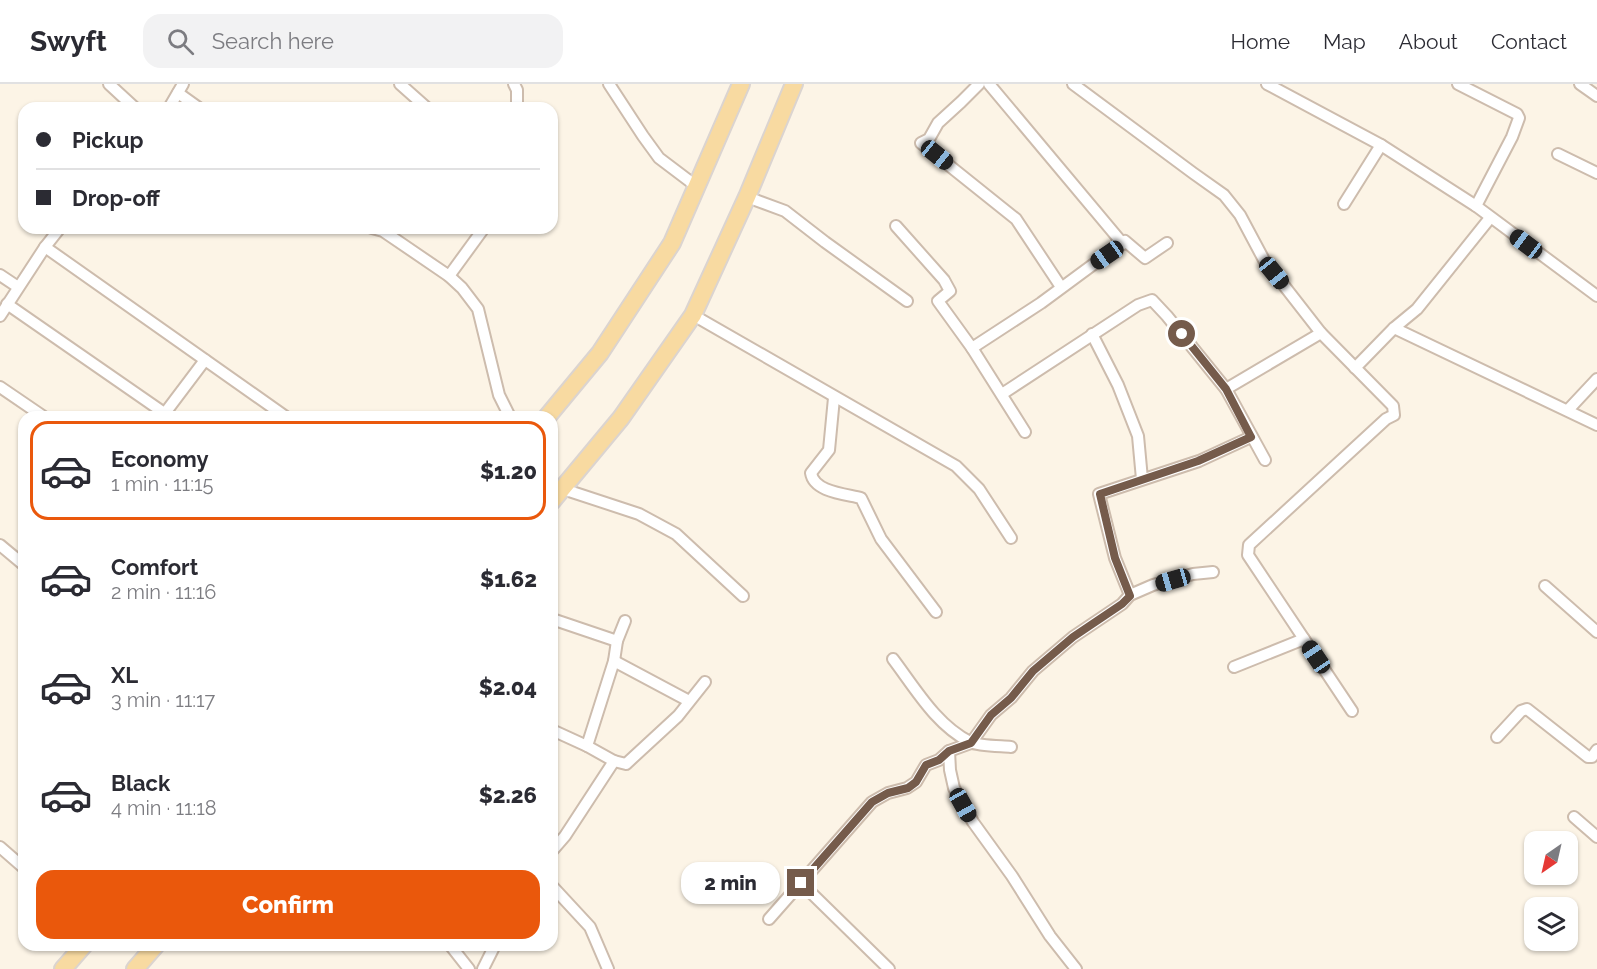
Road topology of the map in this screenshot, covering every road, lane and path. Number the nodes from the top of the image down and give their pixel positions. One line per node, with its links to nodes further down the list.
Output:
1 (108, 84): 15 (street)
2 (400, 84): 18 (street)
3 (514, 84): 19 (street)
4 (609, 84): 23 (street)
5 (741, 84): 23 (main road)
6 (794, 84): 24 (main road)
7 (979, 84): 38 (street)
8 (989, 84): 33 (street)
9 (1073, 84): 45 (street)
10 (1267, 84): 20 (street)
11 (1458, 84): 26 (street)
12 (1580, 84): 14 (street)
13 (180, 88): 16 (street); 17 (street)
14 (1597, 96)
15 (128, 102)
16 (172, 102)
17 (193, 102)
18 (421, 102)
19 (518, 102)
20 (1381, 145): 25 (street); 26 (street)
21 (1558, 154): 22 (street)
22 (1597, 173)
23 (696, 186): 61 (main road)
24 (747, 196): 40 (street); 42 (main road)
25 (1344, 204)
26 (1476, 206): 27 (street)
27 (1490, 218): 39 (street); 44 (street)
28 (896, 226): 47 (street)
29 (55, 234): 34 (street)
30 (387, 234): 36 (street)
31 (480, 234): 36 (street)
32 (1167, 243): 33 (street)
33 (1123, 244): 38 (street)
34 (45, 247): 37 (street); 48 (street)
35 (0, 275): 37 (street)
36 (449, 276): 60 (street)
37 (18, 287): 41 (street)
38 (1061, 287): 47 (street)
39 (1597, 296)
40 (908, 301)
41 (7, 304): 43 (street); 57 (street)
42 (693, 315): 54 (street); 67 (main road)
43 (0, 316)
44 (1394, 328): 49 (street); 55 (street)
45 (1321, 333): 49 (street); 52 (street)
46 (1092, 334): 52 (street); 53 (street); 66 (street)
47 (972, 348): 53 (street)
48 (205, 360): 58 (street); 59 (street)
49 (1355, 368): 80 (street)
50 (1597, 379): 55 (street)
51 (0, 387): 56 (street)
52 (1226, 389): 64 (street)
53 (1002, 394): 63 (street)
54 (834, 398): 69 (street); 76 (street)
55 (1568, 410): 62 (street)
56 (35, 411)
57 (158, 411)
58 (169, 411)
59 (277, 411)
60 (507, 411)
61 (552, 411)
62 (1597, 424)
63 (1024, 432)
64 (1251, 437): 65 (street); 66 (street)
65 (1265, 460)
66 (1142, 479): 75 (street)
67 (558, 494)
68 (558, 495): 74 (street)
69 (1011, 538)
70 (0, 545): 71 (street)
71 (18, 560)
72 (1213, 572): 75 (street)
73 (1545, 586): 79 (street)
74 (743, 596)
75 (1130, 596): 90 (street)
76 (936, 612)
77 (558, 621): 81 (street)
78 (625, 621): 81 (street)
79 (1597, 632)
80 (1304, 639): 84 (street); 87 (street)
81 (618, 641): 83 (street)
82 (893, 659): 90 (street)
83 (614, 661): 86 (street); 91 (street)
84 (1234, 667)
85 (705, 682): 86 (street)
86 (689, 701): 95 (street)
87 (1352, 711)
88 (558, 733): 91 (street)
89 (1497, 738): 93 (street)
90 (971, 743): 92 (street); 94 (street)
91 (586, 746): 95 (street)
92 (1011, 747)
93 (1597, 750)
94 (949, 751): 101 (street); 114 (street)
95 (614, 761): 98 (street)
96 (1574, 817): 97 (street)
97 (1597, 837)
98 (558, 844)
99 (0, 847): 100 (street)
100 (18, 863)
101 (801, 883): 103 (street); 113 (street)
102 (558, 892): 112 (street)
103 (769, 920)
104 (79, 951): 108 (main road)
105 (151, 951): 109 (main road)
106 (455, 951): 110 (street)
107 (492, 951): 111 (street)
108 (63, 969)
109 (135, 969)
110 (469, 969)
111 (483, 969)
112 (608, 969)
113 (889, 969)
114 (1076, 969)

